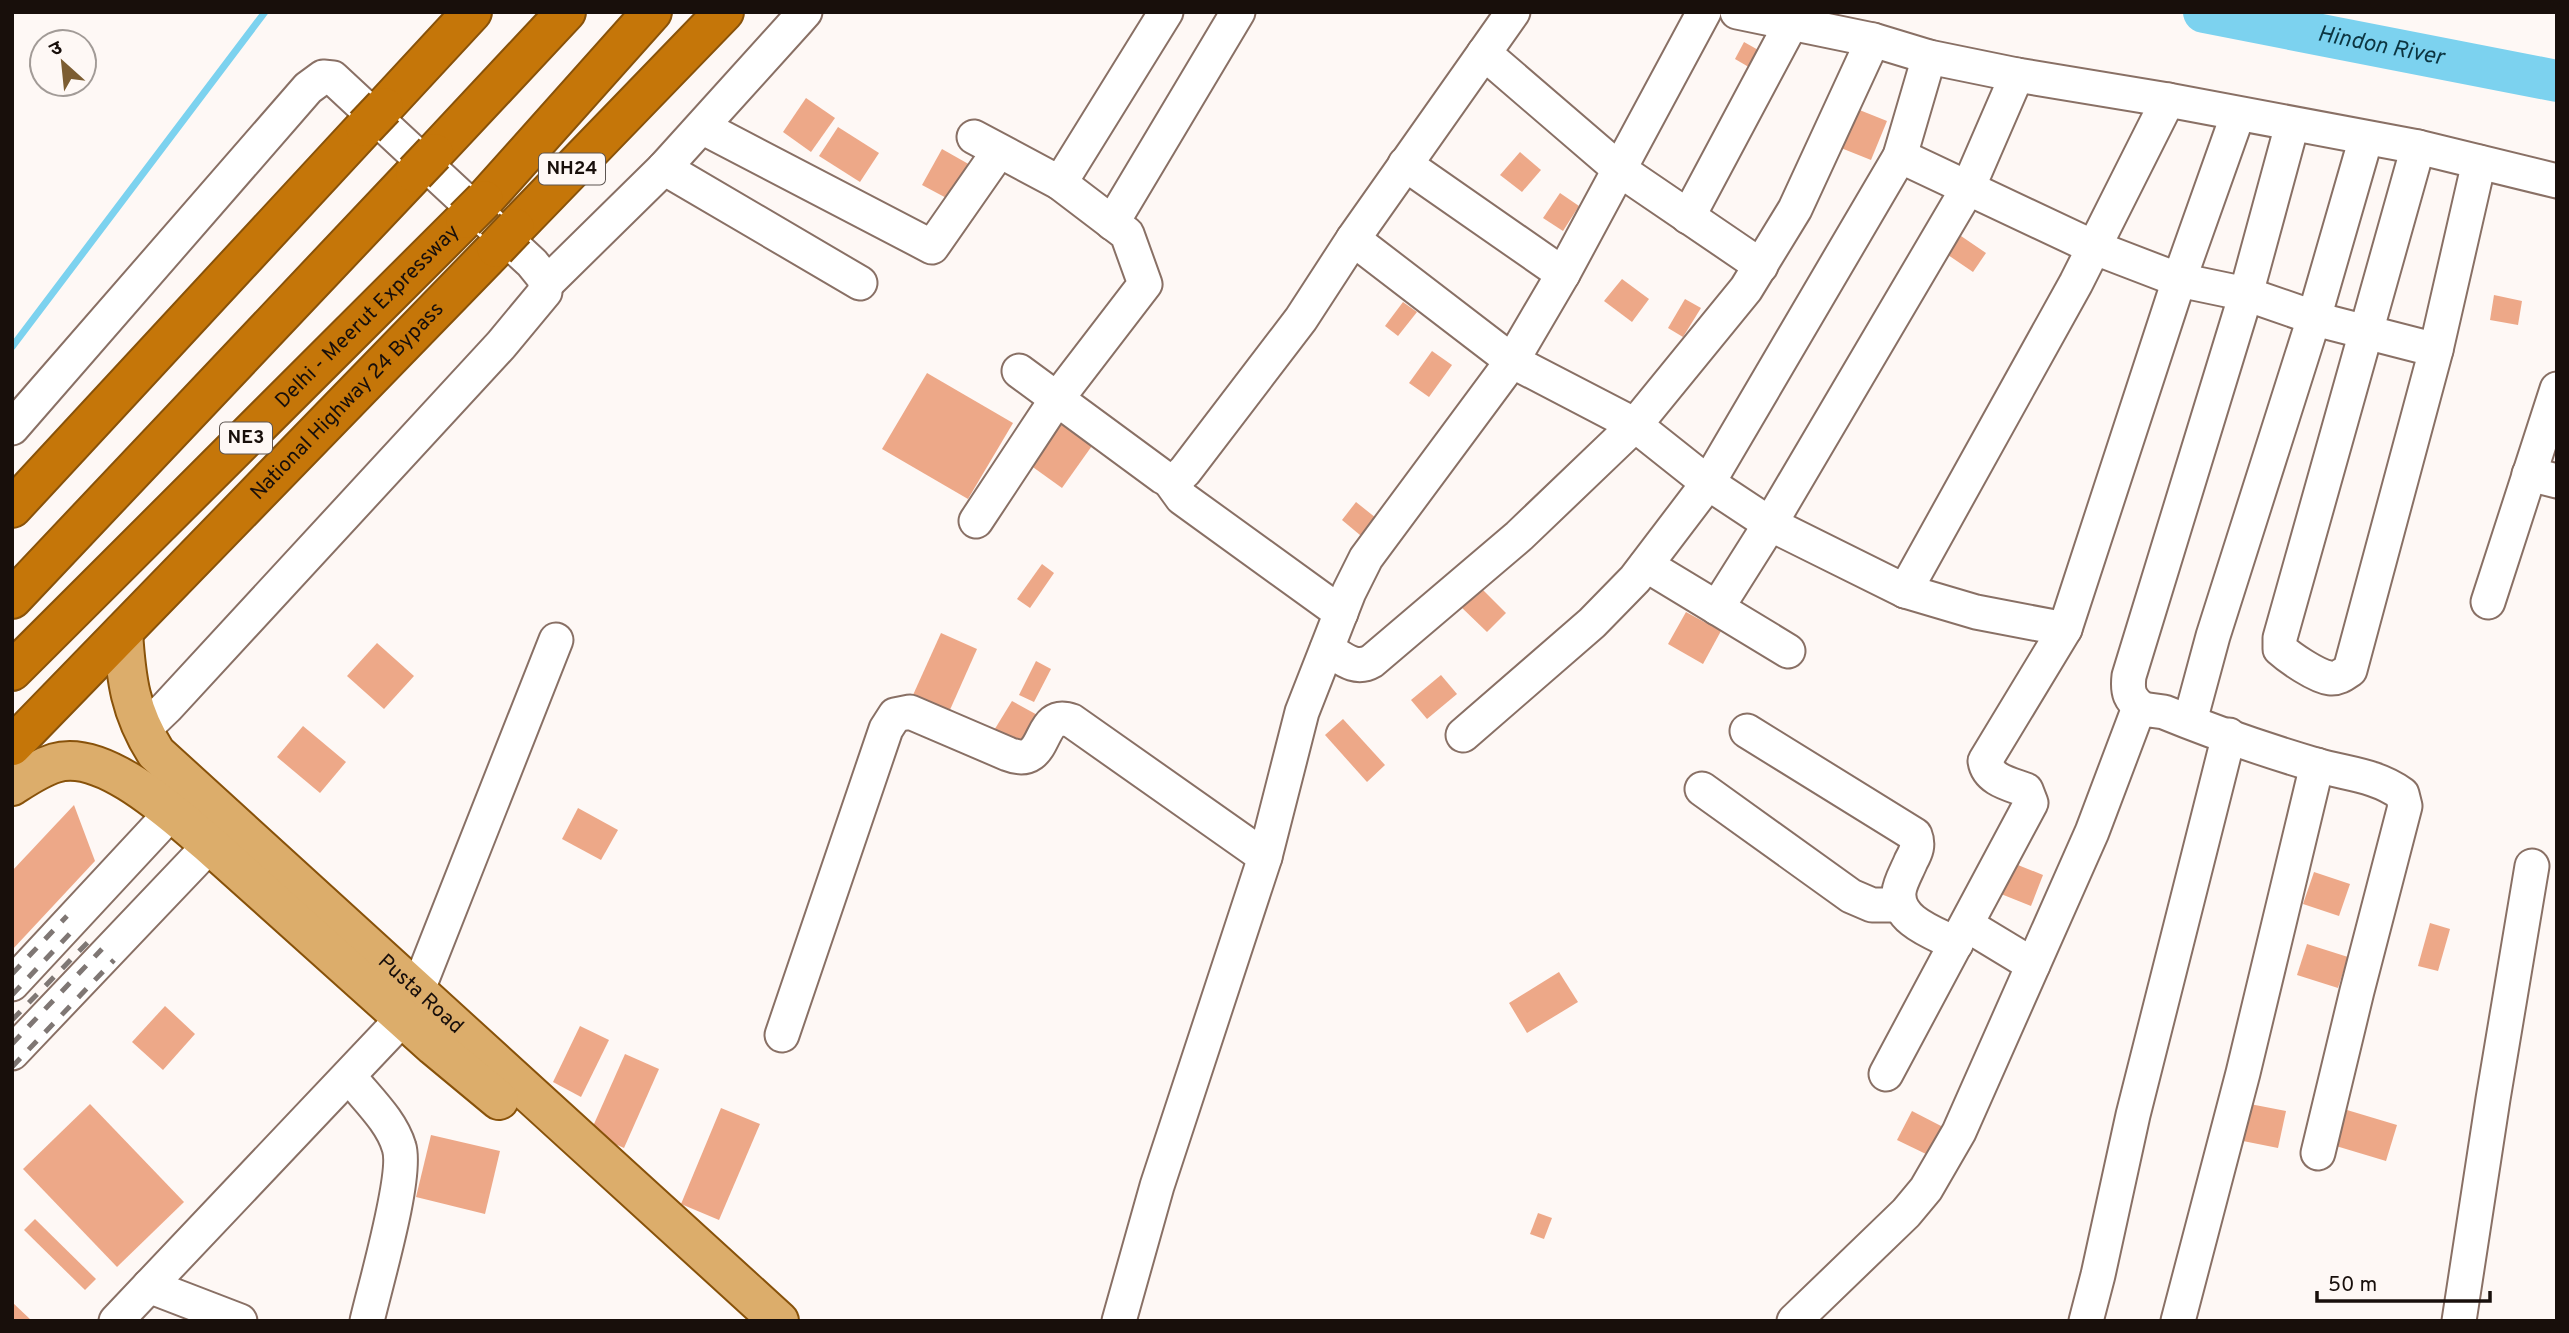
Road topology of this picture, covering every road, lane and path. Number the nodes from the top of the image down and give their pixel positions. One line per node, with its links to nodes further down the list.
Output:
1 (471, 12): 52 (highway)
2 (566, 12): 57 (highway, NE3)
3 (652, 12): 66 (highway, Delhi - Meerut Expressway / NE3)
4 (724, 12): 62 (highway, National Highway 24 Bypass / NH24)
5 (805, 12): 19 (street)
6 (1166, 12): 28 (street)
7 (1238, 12): 31 (street)
8 (1513, 12): 13 (street)
9 (1704, 12): 26 (street)
10 (1737, 12): 11 (street)
11 (1792, 22): 12 (street); 30 (street)
12 (1874, 40): 14 (street); 34 (street)
13 (1484, 53): 24 (street); 26 (street)
14 (1929, 57): 15 (street); 22 (street)
15 (2017, 75): 16 (street); 29 (street)
16 (2168, 100): 17 (street); 33 (street)
17 (2238, 114): 18 (street); 36 (street)
18 (2292, 125): 20 (street); 39 (street)
19 (702, 127): 25 (street); 28 (street)
20 (2366, 138): 21 (street); 40 (street)
21 (2418, 147): 23 (street); 41 (street)
22 (1900, 156): 29 (street); 51 (street)
23 (2479, 162): 27 (street); 42 (street)
24 (1405, 164): 32 (street); 35 (street)
25 (664, 168): 37 (street); 38 (street)
26 (1620, 170): 30 (street); 35 (street)
27 (2557, 181)
28 (1060, 183): 31 (street)
29 (1968, 188): 33 (street); 54 (street)
30 (1688, 217): 34 (street)
31 (1112, 223): 46 (street)
32 (1353, 239): 43 (street); 50 (street)
33 (2093, 247): 36 (street); 56 (street)
34 (1761, 266): 47 (street)
35 (1563, 274): 43 (street)
36 (2179, 280): 39 (street); 61 (street)
37 (860, 283)
38 (547, 284): 48 (street); 69 (street)
39 (2246, 294): 40 (street); 67 (street)
40 (2314, 318): 41 (street); 68 (street)
41 (2367, 332): 42 (street); 42 (street)
42 (2436, 350)
43 (1512, 361): 47 (street); 60 (street)
44 (1019, 371): 46 (street)
45 (2557, 388): 49 (street)
46 (1056, 400): 50 (street); 53 (street)
47 (1635, 425): 51 (street); 64 (street)
48 (12, 428)
49 (2543, 478): 58 (street)
50 (1170, 480): 60 (street)
51 (1708, 483): 54 (street); 55 (street)
52 (12, 508)
53 (976, 522)
54 (1770, 524): 56 (street); 59 (street)
55 (1646, 565): 59 (street); 71 (street)
56 (1905, 591): 61 (street)
57 (12, 599)
58 (2488, 602)
59 (1717, 608): 65 (street)
60 (1341, 613): 64 (street)
61 (2065, 629): 82 (street)
62 (123, 632): 69 (main road, Pusta Road); 73 (highway, National Highway 24 Bypass / NH24)
63 (556, 640): 85 (street)
64 (1326, 649): 79 (street)
65 (1788, 651)
66 (12, 671)
67 (2142, 709): 68 (street); 83 (street)
68 (2190, 721): 72 (street)
69 (142, 731): 85 (main road, Pusta Road)
70 (1747, 731): 81 (street)
71 (1463, 735)
72 (2229, 735): 74 (street); 99 (street)
73 (12, 746)
74 (2318, 765): 90 (street); 100 (street)
75 (12, 786): 77 (main road, Pusta Road)
76 (1702, 789): 81 (street)
77 (171, 813): 78 (main road, Pusta Road); 84 (street)
78 (209, 845): 85 (main road, Pusta Road); 87 (street)
79 (1265, 857): 86 (street); 97 (street)
80 (2532, 866): 101 (street)
81 (1899, 905): 82 (street)
82 (1962, 935): 83 (street); 88 (street)
83 (2033, 965): 98 (street)
84 (12, 984)
85 (410, 1005): 89 (street); 95 (main road, Pusta Road); 96 (main road, Pusta Road)
86 (782, 1035)
87 (12, 1053)
88 (1886, 1074)
89 (349, 1076): 91 (street); 94 (street)
90 (2318, 1153)
91 (149, 1286): 92 (street); 93 (street)
92 (116, 1321)
93 (240, 1321)
94 (367, 1321)
95 (746, 1321)
96 (779, 1321)
97 (1119, 1321)
98 (1794, 1321)
99 (2086, 1321)
100 (2178, 1321)
101 (2459, 1321)

